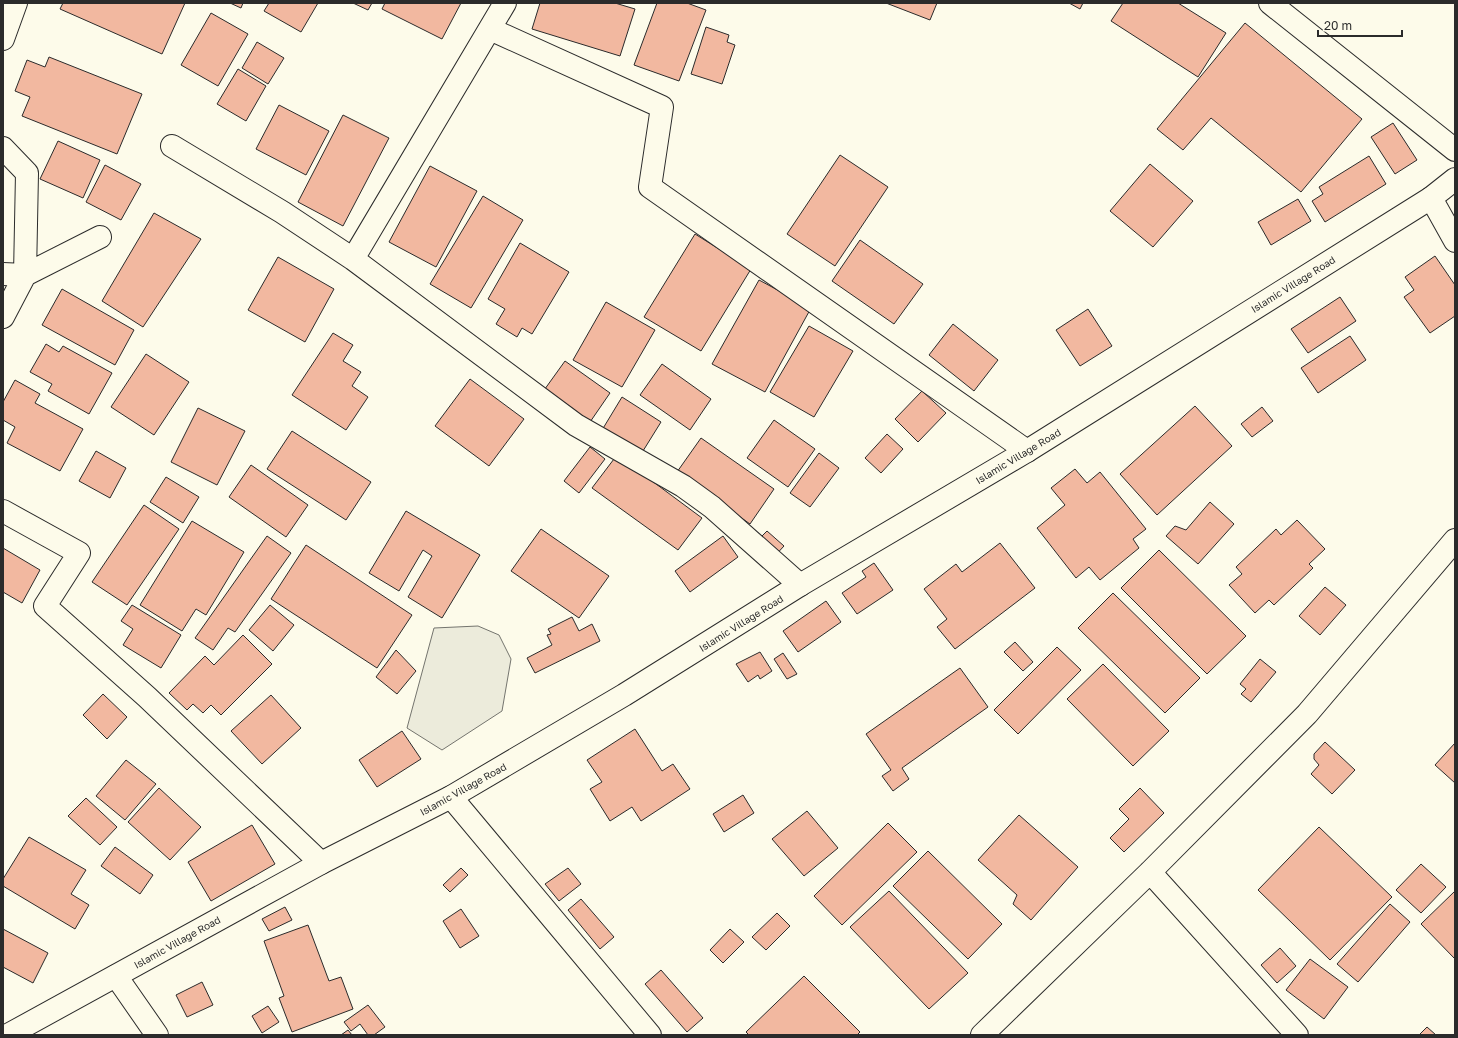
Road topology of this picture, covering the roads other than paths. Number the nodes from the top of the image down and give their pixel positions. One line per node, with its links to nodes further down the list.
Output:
1 (16, 3): 5 (street)
2 (505, 3): 4 (street)
3 (1270, 3): 8 (street)
4 (490, 29): 13 (street); 17 (street)
5 (3, 38)
6 (172, 146): 13 (street)
7 (3, 148): 15 (street)
8 (1455, 150)
9 (1455, 179): 10 (street, Islamic Village Road)
10 (1431, 198): 12 (street); 17 (street, Islamic Village Road)
11 (100, 237): 15 (street)
12 (1455, 241)
13 (353, 259): 20 (street)
14 (3, 274): 15 (street)
15 (25, 275): 16 (street)
16 (3, 317)
17 (1027, 452): 20 (street, Islamic Village Road)
18 (3, 511): 22 (street)
19 (1455, 540): 23 (street)
20 (800, 585): 21 (street, Islamic Village Road)
21 (451, 797): 22 (street, Islamic Village Road); 27 (street)
22 (321, 863): 24 (street, Islamic Village Road)
23 (1150, 872): 28 (street); 29 (street)
24 (116, 976): 25 (street, Islamic Village Road); 26 (street)
25 (8, 1035)
26 (157, 1035)
27 (650, 1035)
28 (982, 1035)
29 (1297, 1035)

